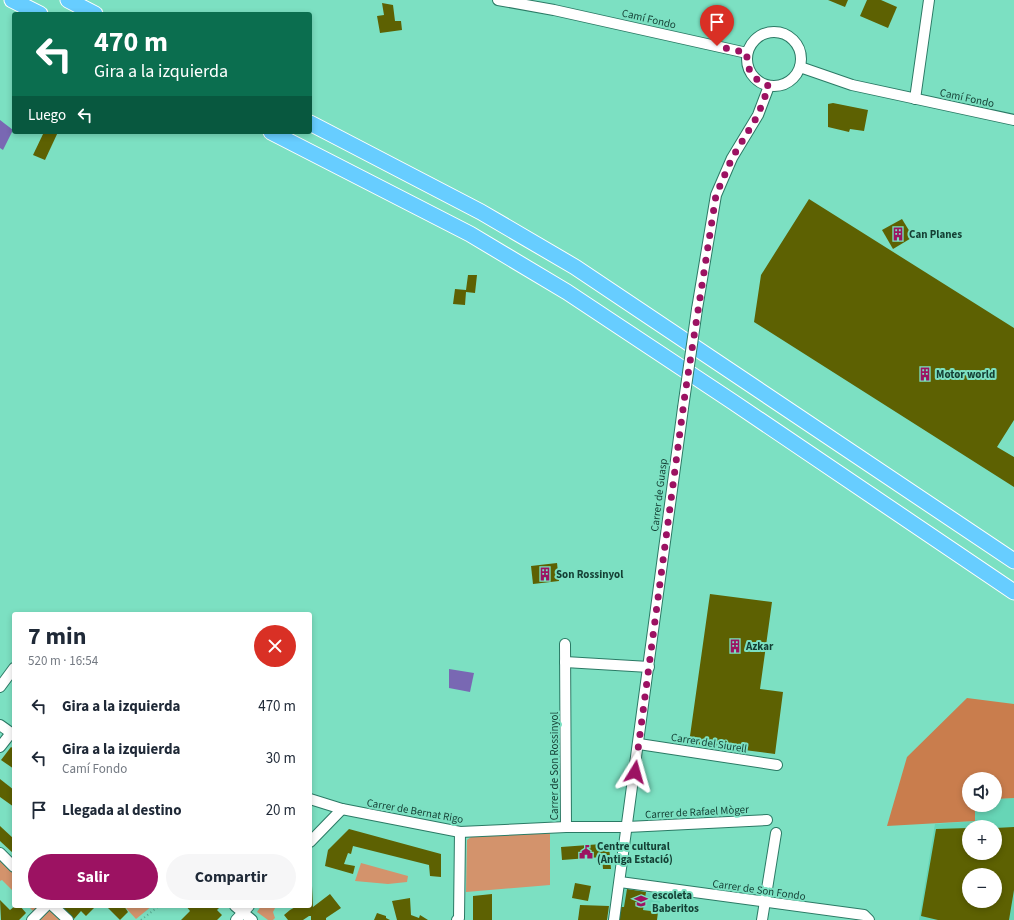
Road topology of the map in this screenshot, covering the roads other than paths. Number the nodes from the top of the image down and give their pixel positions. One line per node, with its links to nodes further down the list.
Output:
1 (12, 0): 5 (highway)
2 (68, 0): 6 (highway)
3 (498, 0): 7 (street, Camí Fondo)
4 (929, 0): 10 (street)
5 (36, 12)
6 (91, 12)
7 (747, 53): 8 (street); 9 (street)
8 (800, 67): 9 (street); 10 (street, Camí Fondo)
9 (769, 86): 18 (street, Carrer de Guasp, bridge)
10 (915, 99): 11 (street, Camí Fondo)
11 (1014, 120)
12 (312, 124): 14 (highway)
13 (275, 134): 15 (highway)
14 (1014, 561)
15 (1014, 592)
16 (565, 644): 17 (street, Carrer de Son Rossinyol)
17 (565, 662): 18 (street); 31 (street, Carrer de Son Rossinyol)
18 (649, 667): 24 (street, Carrer de Guasp)
19 (12, 670): 20 (street)
20 (1, 681)
21 (0, 725): 22 (street)
22 (12, 733)
23 (12, 735): 25 (street)
24 (639, 744): 26 (street, Carrer del Siurell); 30 (street, Carrer de Guasp)
25 (0, 747)
26 (777, 765)
27 (312, 799): 28 (street, Carrer de Bernat Rigo)
28 (342, 809): 32 (street, Carrer de Bernat Rigo); 34 (street)
29 (767, 820): 30 (street, Carrer de Rafael Mòger)
30 (627, 827): 31 (street, Carrer de Son Rossinyol); 37 (street, Carrer de Guasp)
31 (566, 828): 32 (street, Carrer de Bernat Rigo)
32 (460, 832): 45 (street)
33 (776, 834): 38 (street)
34 (312, 840)
35 (0, 853): 36 (street)
36 (12, 865)
37 (620, 882): 38 (street, Carrer de Son Fondo); 46 (street, Carrer de Guasp)
38 (764, 903): 47 (street); 48 (street, Carrer de Son Fondo)
39 (44, 908): 42 (street)
40 (55, 908): 43 (street)
41 (240, 911): 44 (street)
42 (32, 920)
43 (68, 920)
44 (252, 920)
45 (457, 920)
46 (614, 920)
47 (762, 920)
48 (869, 920)

